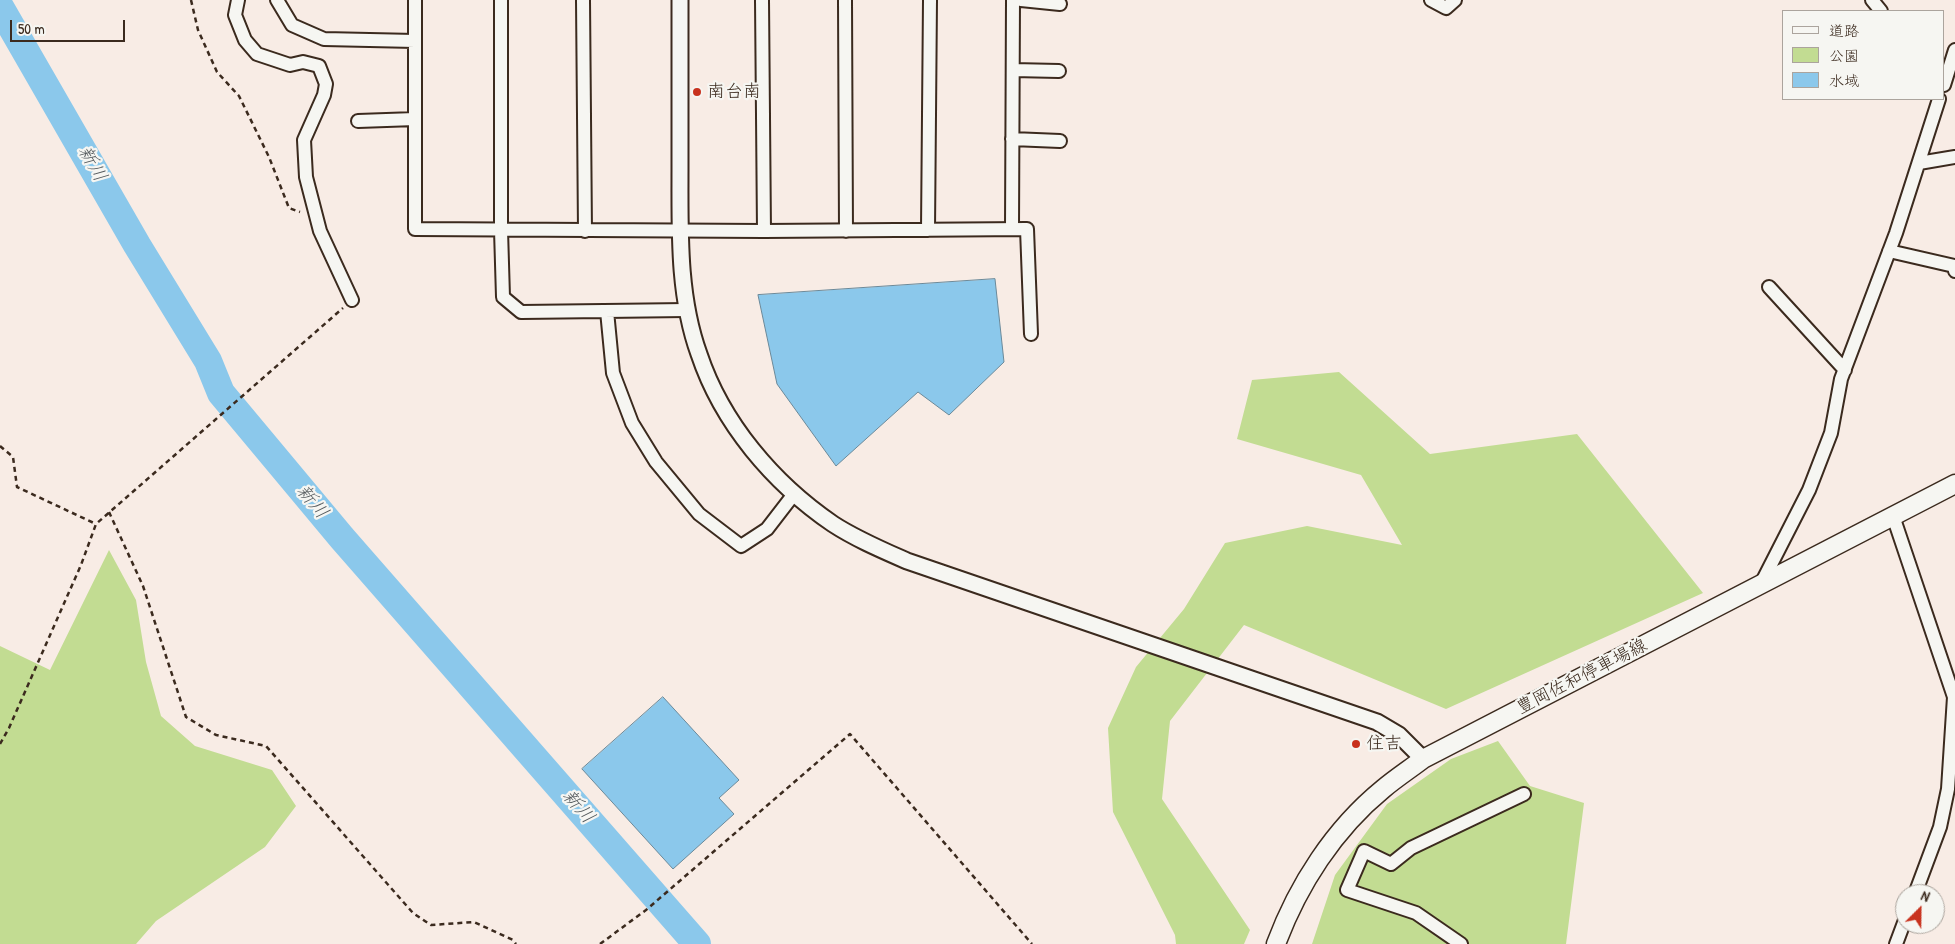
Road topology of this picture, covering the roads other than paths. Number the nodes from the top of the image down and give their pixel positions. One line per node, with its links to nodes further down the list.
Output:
1 (238, 0): 39 (street)
2 (277, 0): 17 (street)
3 (415, 0): 17 (street)
4 (501, 0): 30 (street)
5 (584, 0): 32 (street)
6 (680, 0): 33 (street)
7 (762, 0): 34 (street)
8 (845, 0): 35 (street)
9 (930, 0): 31 (street)
10 (1013, 0): 19 (street)
11 (1021, 0): 15 (street)
12 (1430, 0): 13 (street)
13 (1455, 0)
14 (1872, 0): 16 (street)
15 (1060, 4)
16 (1880, 10)
17 (415, 41): 24 (street)
18 (1955, 50): 21 (street)
19 (1013, 70): 20 (street); 25 (street)
20 (1059, 71)
21 (1945, 82)
22 (1939, 100): 28 (street)
23 (358, 120): 24 (street)
24 (415, 120): 30 (street)
25 (1012, 138): 26 (street); 29 (street)
26 (1060, 141)
27 (1955, 157): 28 (street)
28 (1919, 162): 36 (street)
29 (1012, 229): 31 (street); 42 (street)
30 (501, 230): 32 (street); 41 (street)
31 (928, 230): 35 (street)
32 (585, 231): 33 (street)
33 (680, 231): 34 (street); 40 (street)
34 (764, 231): 35 (street)
35 (846, 231)
36 (1889, 251): 37 (street); 43 (street)
37 (1955, 271)
38 (1769, 288): 43 (street)
39 (352, 300)
40 (687, 310): 41 (street); 45 (street)
41 (607, 311): 45 (street)
42 (1031, 334)
43 (1845, 370): 47 (street)
44 (1955, 484): 46 (main road, 豊岡佐和停車場線)
45 (794, 494): 48 (street)
46 (1893, 516): 47 (main road, 豊岡佐和停車場線); 50 (street)
47 (1760, 586): 48 (main road, 豊岡佐和停車場線)
48 (1423, 759): 51 (main road, 豊岡佐和停車場線)
49 (1524, 794): 52 (street)
50 (1919, 884)
51 (1276, 944)
52 (1460, 944)

